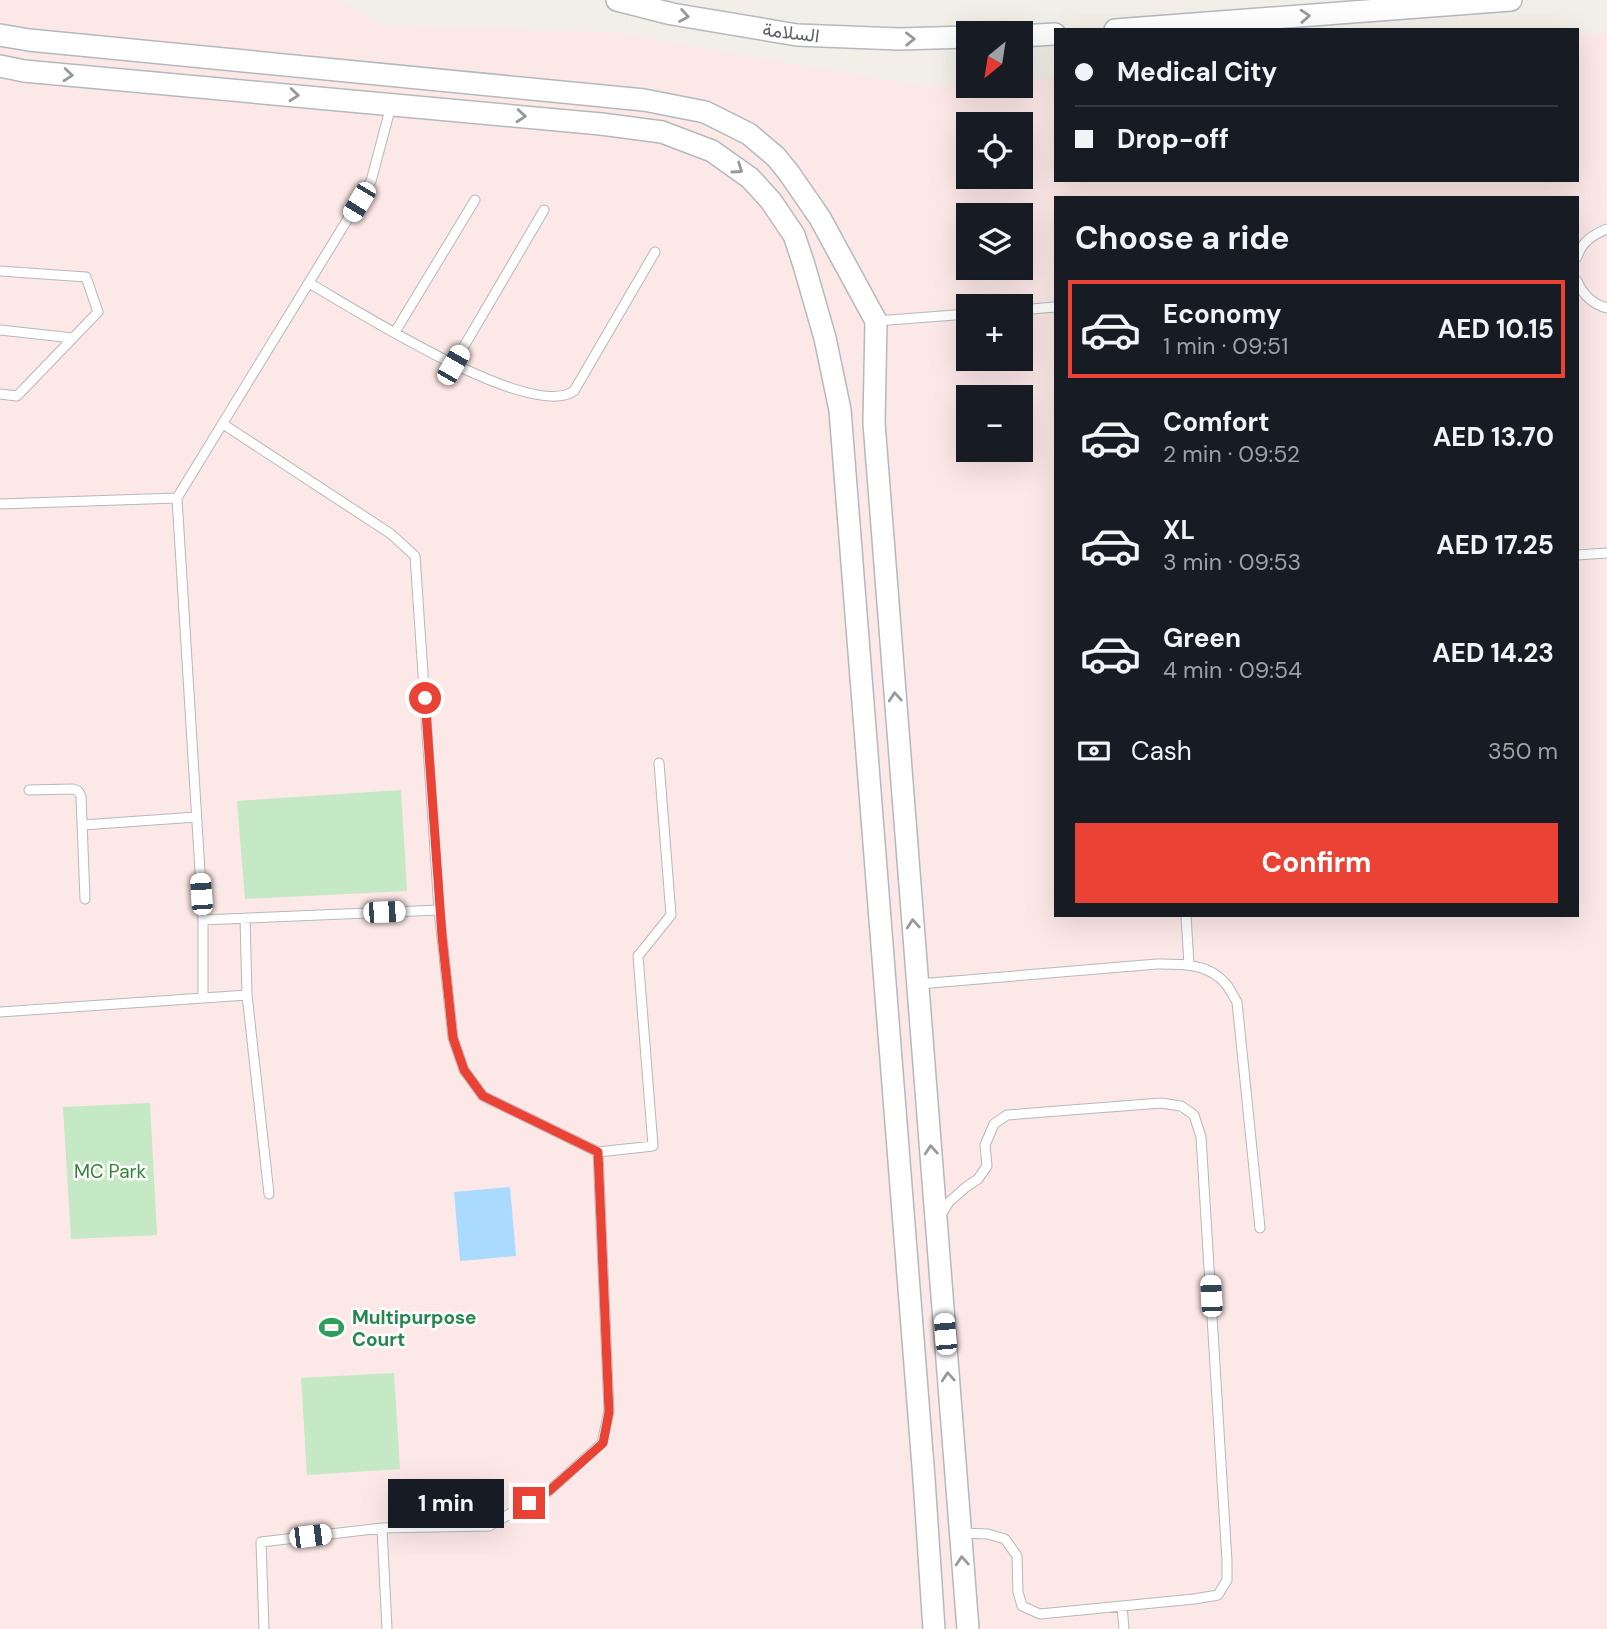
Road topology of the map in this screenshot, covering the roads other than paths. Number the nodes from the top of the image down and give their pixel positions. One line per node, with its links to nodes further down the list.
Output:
1 (617, 0): 7 (street, السلامة, one-way to 7)
2 (1511, 0): 3 (street, one-way to 2)
3 (1141, 28)
4 (1054, 34): 6 (street)
5 (0, 35): 12 (street)
6 (1033, 35)
7 (956, 37)
8 (0, 66): 9 (street, one-way to 9)
9 (392, 104): 14 (street, one-way to 14); 18 (lane)
10 (475, 200): 26 (lane)
11 (544, 211): 28 (lane)
12 (820, 218): 14 (street); 24 (street)
13 (1607, 229): 16 (lane)
14 (794, 235): 58 (street)
15 (655, 252): 28 (lane)
16 (1579, 253)
17 (0, 271): 27 (lane)
18 (309, 283): 26 (lane); 30 (lane)
19 (1579, 285): 21 (lane)
20 (1054, 307): 22 (lane)
21 (1607, 308)
22 (1033, 309)
23 (956, 315): 24 (lane)
24 (876, 321): 45 (street, one-way to 24)
25 (0, 330): 27 (lane)
26 (395, 332): 28 (lane)
27 (73, 338): 29 (lane)
28 (453, 365)
29 (0, 394)
30 (223, 424): 31 (lane); 40 (lane)
31 (177, 498): 32 (lane); 37 (lane)
32 (0, 504)
33 (1607, 553): 34 (lane)
34 (1579, 555)
35 (659, 763): 49 (lane)
36 (29, 790): 38 (lane)
37 (197, 817): 38 (lane); 43 (lane)
38 (83, 825): 39 (lane)
39 (85, 899)
40 (439, 910): 42 (lane); 49 (lane)
41 (1186, 917): 44 (lane)
42 (245, 918): 43 (lane); 46 (lane)
43 (202, 920): 47 (lane)
44 (1189, 965): 45 (lane); 52 (lane)
45 (918, 985): 51 (street, one-way to 45)
46 (247, 995): 47 (lane); 50 (lane)
47 (203, 998): 48 (lane)
48 (0, 1012)
49 (598, 1152): 53 (lane)
50 (269, 1194)
51 (936, 1222): 54 (street, one-way to 51); 55 (lane)
52 (1260, 1228)
53 (382, 1528): 56 (lane); 57 (lane)
54 (960, 1532): 55 (lane); 59 (street, one-way to 54)
55 (1122, 1606): 60 (lane)
56 (264, 1629)
57 (387, 1629)
58 (934, 1629)
59 (968, 1629)
60 (1124, 1629)

